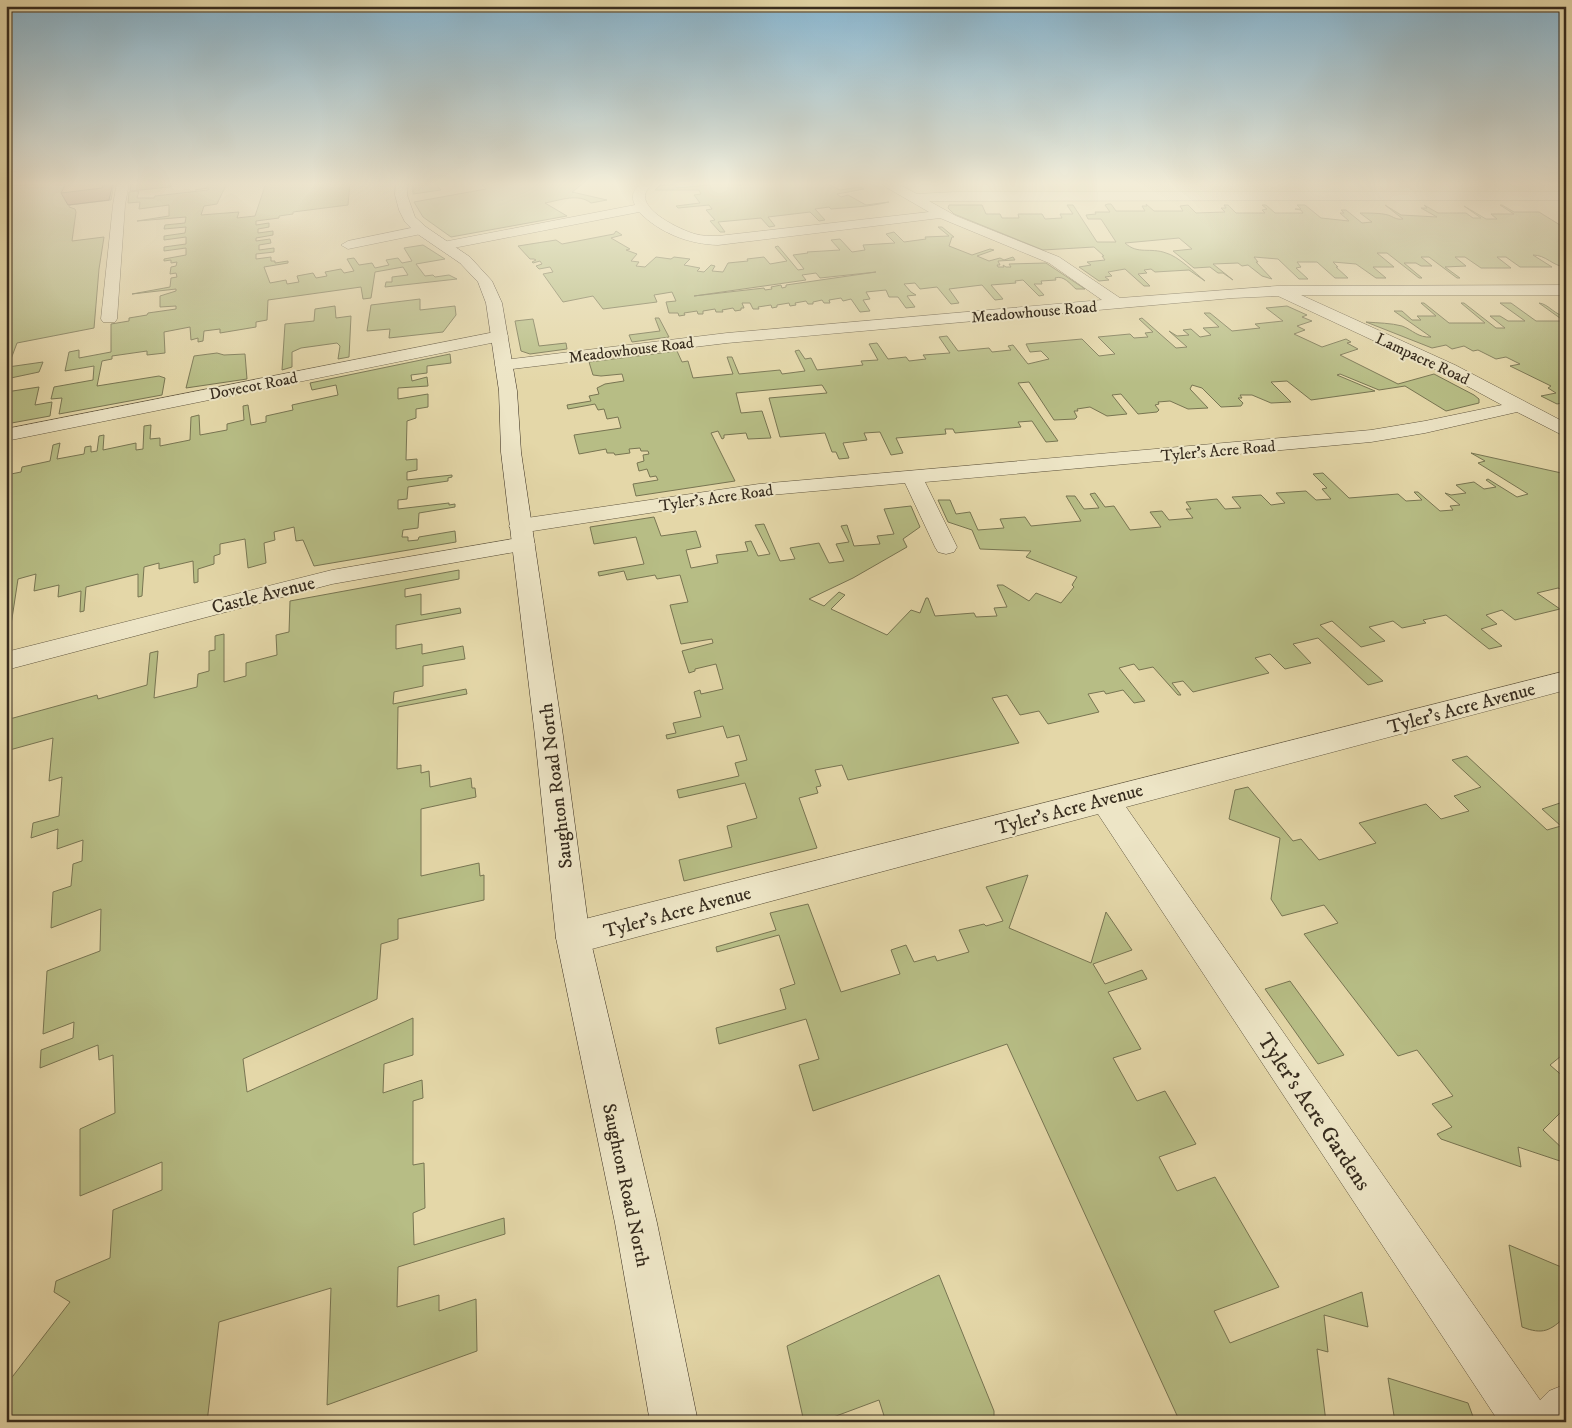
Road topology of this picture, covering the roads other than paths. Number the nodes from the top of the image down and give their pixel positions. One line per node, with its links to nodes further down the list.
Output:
1 (115, 250): 7 (street)
2 (449, 250): 8 (street, Saughton Road North)
3 (1029, 250): 6 (street)
4 (1566, 290): 5 (street, Meadowhouse Road)
5 (1277, 291): 6 (street, Meadowhouse Road); 9 (street, Lampacre Road)
6 (1116, 303): 8 (street, Meadowhouse Road)
7 (109, 319)
8 (502, 350): 11 (street, Dovecot Road); 13 (street, Saughton Road North)
9 (1520, 406): 10 (street, Lampacre Road); 12 (street, Tyler's Acre Road)
10 (1566, 431)
11 (6, 434)
12 (912, 477): 13 (street, Tyler's Acre Road); 14 (street)
13 (522, 535): 15 (street, Castle Avenue); 18 (street, Saughton Road North)
14 (946, 548)
15 (6, 661)
16 (1566, 680): 17 (street, Tyler's Acre Avenue)
17 (1104, 800): 18 (street, Tyler's Acre Avenue); 21 (street, Tyler's Acre Gardens)
18 (573, 938): 20 (street, Saughton Road North)
19 (1566, 1408): 22 (street)
20 (674, 1422)
21 (1527, 1422)
22 (1552, 1422)

